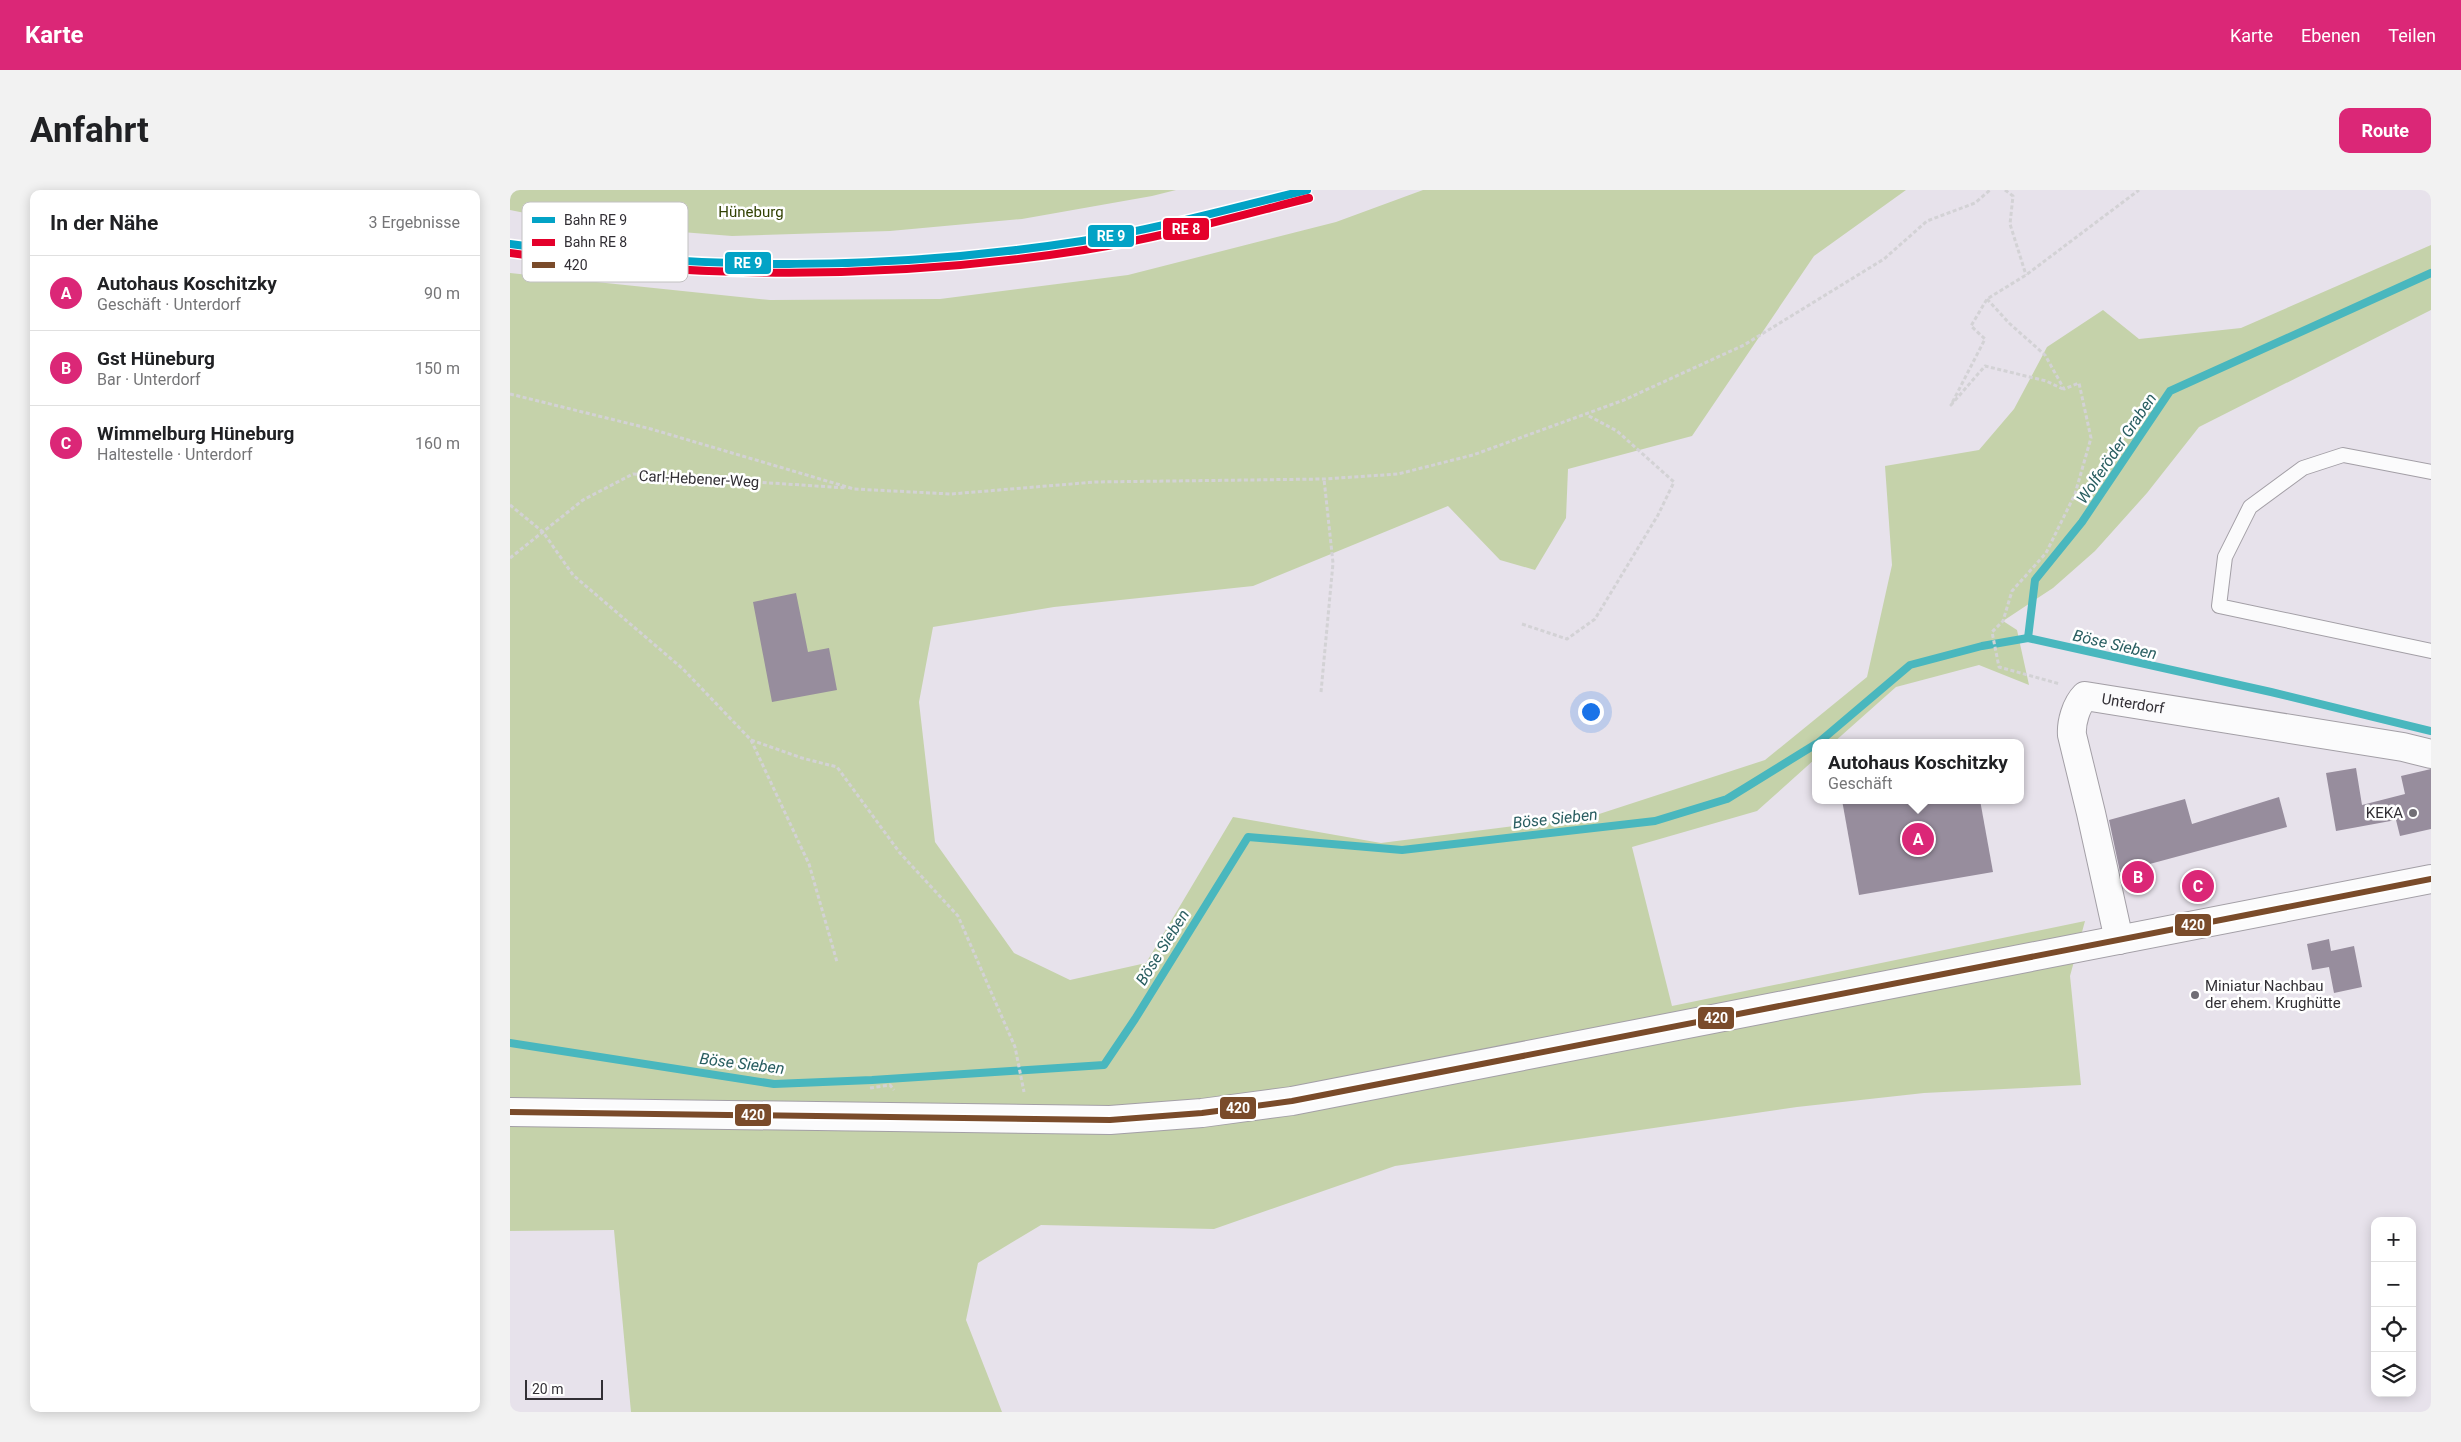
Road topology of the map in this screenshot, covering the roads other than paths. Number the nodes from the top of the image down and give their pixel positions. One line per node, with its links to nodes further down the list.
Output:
1 (2431, 472): 2 (lane)
2 (2431, 651)
3 (2431, 754): 5 (main road, Unterdorf)
4 (2431, 879): 5 (main road)
5 (2119, 940): 6 (main road)
6 (510, 1112)

